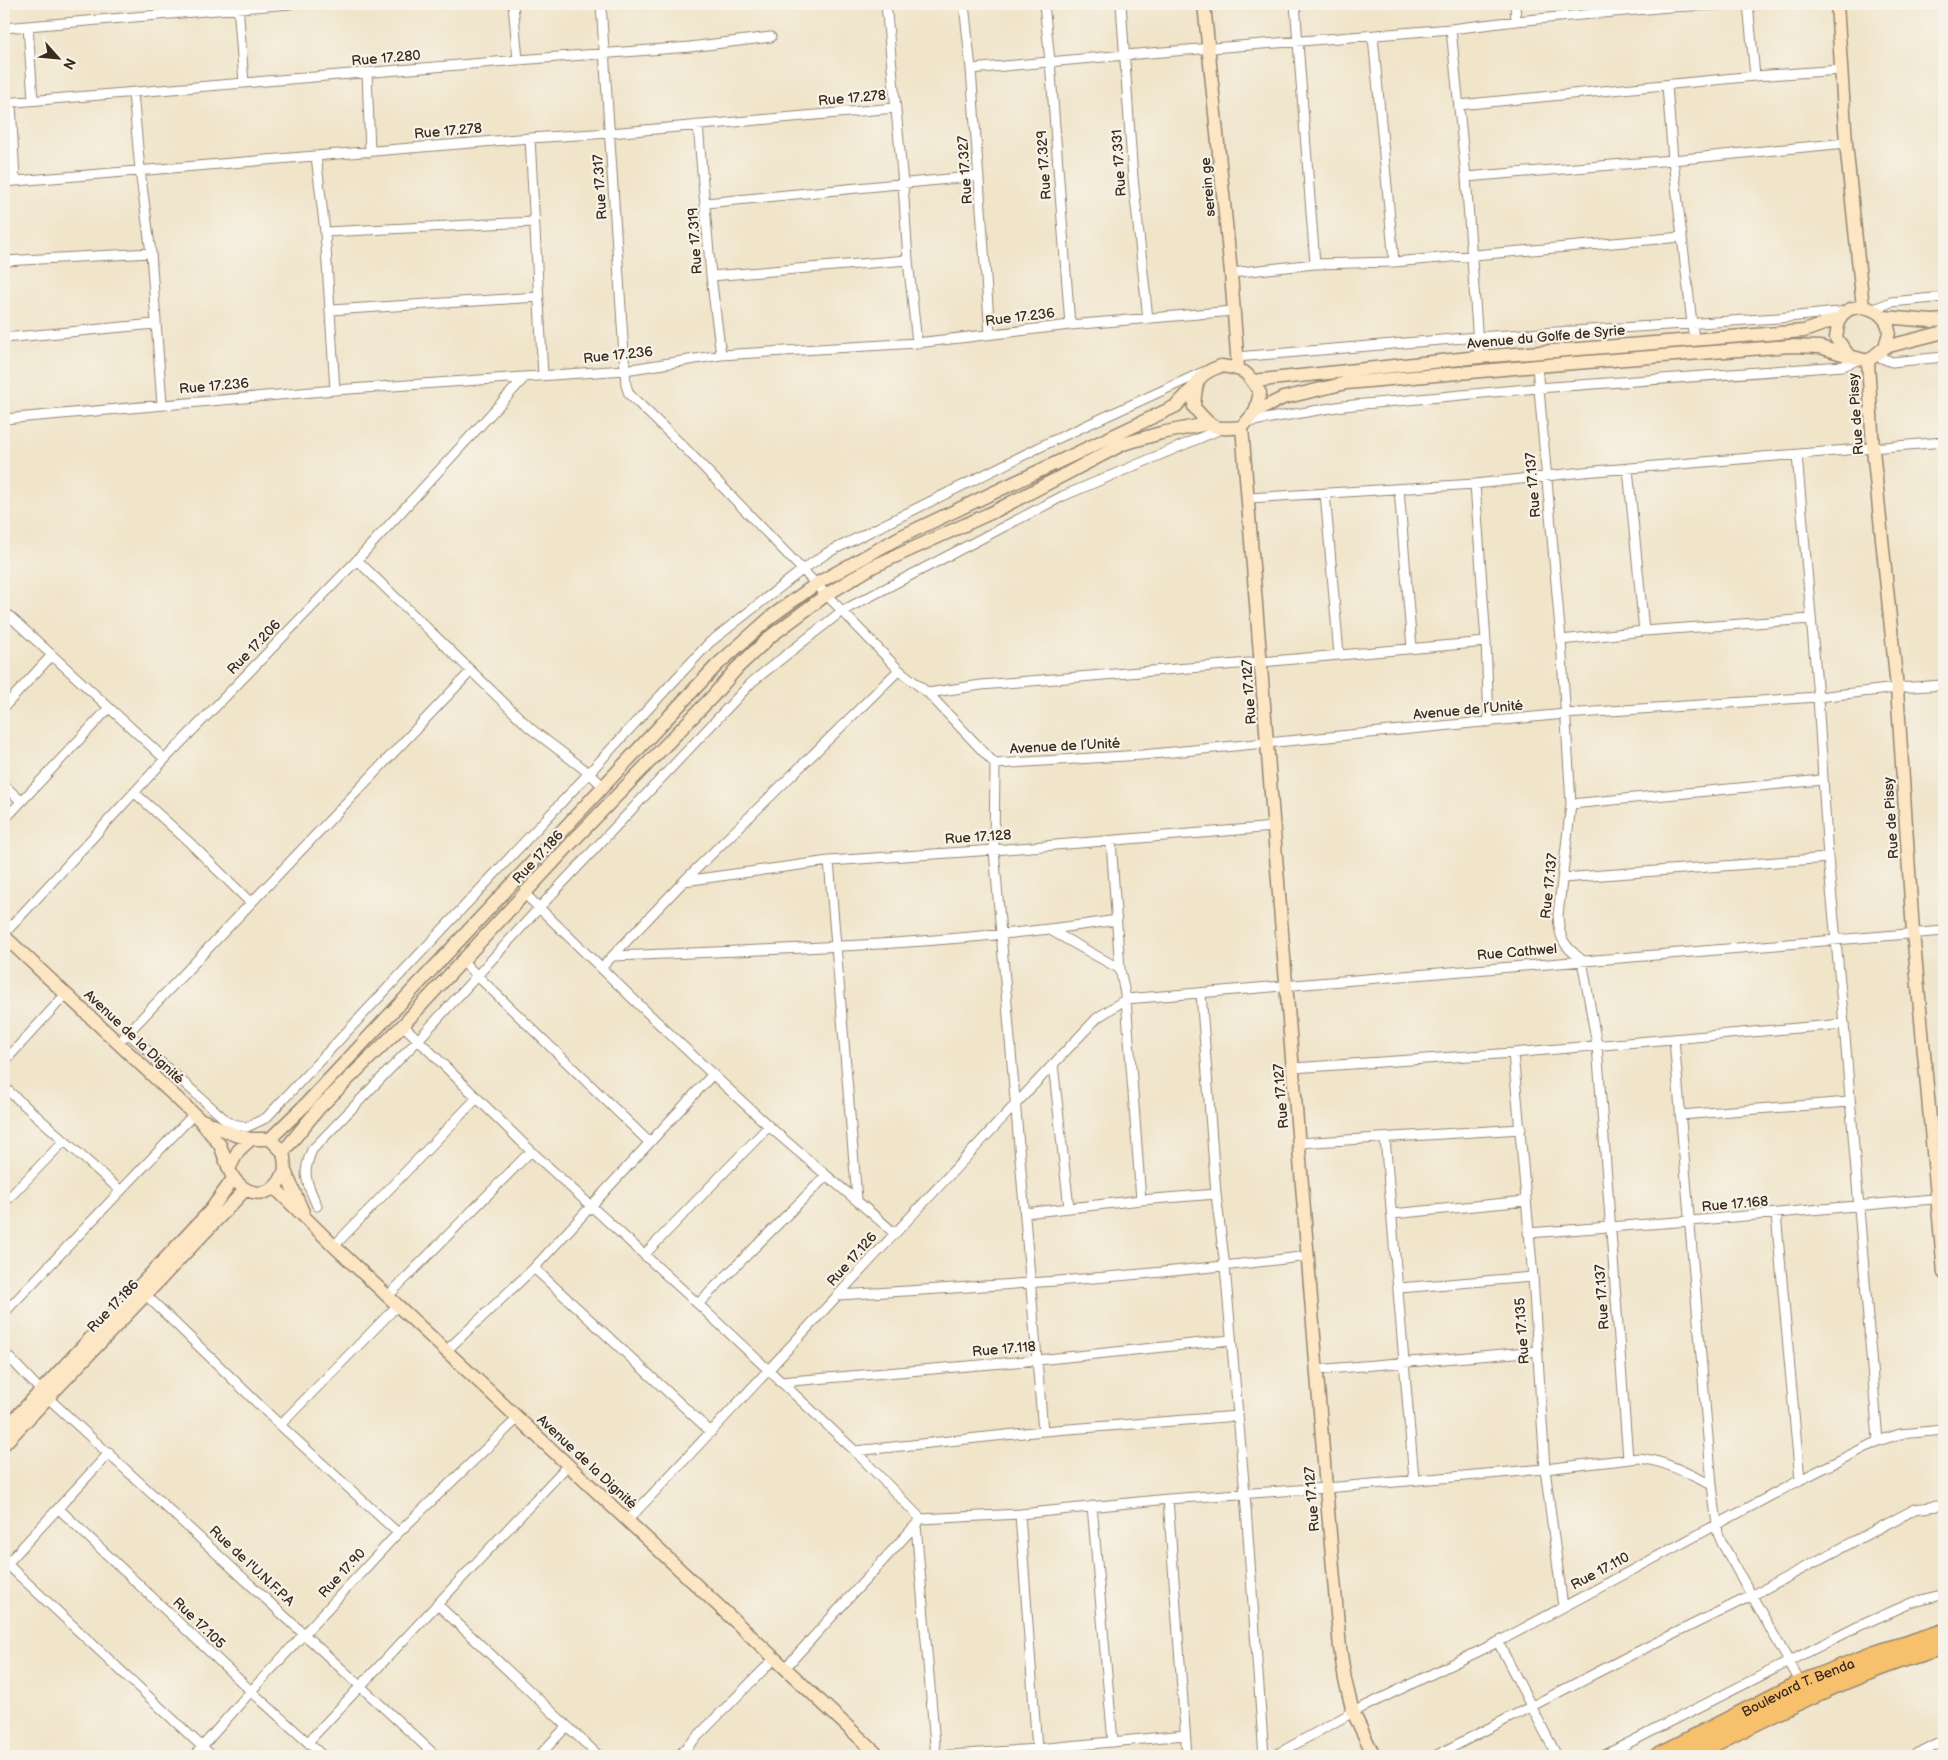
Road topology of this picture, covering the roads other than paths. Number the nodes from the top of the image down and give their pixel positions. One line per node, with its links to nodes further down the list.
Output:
1 (290, 4): 16 (street)
2 (513, 4): 28 (street)
3 (601, 4): 26 (street, Rue 17.317)
4 (886, 4): 40 (street)
5 (964, 4): 30 (street, Rue 17.327)
6 (1044, 4): 29 (street, Rue 17.329)
7 (1121, 4): 27 (street, Rue 17.331)
8 (1204, 4): 25 (main road, serein ge)
9 (1295, 4): 24 (street)
10 (1515, 4): 18 (street)
11 (1591, 4): 17 (street)
12 (1737, 4): 15 (street)
13 (1748, 4): 33 (street)
14 (1837, 4): 31 (main road)
15 (1669, 5): 17 (street)
16 (238, 6): 19 (street); 34 (street)
17 (1592, 15): 18 (street)
18 (1516, 21): 21 (street)
19 (28, 26): 20 (street); 37 (street)
20 (4, 28)
21 (1450, 29): 22 (street); 39 (street)
22 (1373, 36): 24 (street); 62 (street)
23 (771, 37): 26 (street, Rue 17.280)
24 (1297, 40): 25 (street); 63 (street)
25 (1209, 49): 27 (street); 64 (main road, serein ge)
26 (605, 54): 28 (street, Rue 17.280); 42 (street, Rue 17.317)
27 (1125, 54): 29 (street); 72 (street, Rue 17.331)
28 (518, 60): 32 (street, Rue 17.280)
29 (1050, 62): 30 (street); 76 (street, Rue 17.329)
30 (971, 69): 49 (street, Rue 17.327)
31 (1841, 70): 33 (street); 44 (main road)
32 (367, 73): 34 (street, Rue 17.280); 45 (street)
33 (1755, 76): 35 (street)
34 (244, 84): 36 (street, Rue 17.280)
35 (1667, 86): 39 (street); 47 (street)
36 (133, 93): 37 (street, Rue 17.280); 48 (street)
37 (33, 100): 38 (street, Rue 17.280)
38 (7, 103): 51 (street)
39 (1459, 105): 50 (street)
40 (895, 108): 41 (street, Rue 17.278); 53 (street)
41 (698, 125): 42 (street, Rue 17.278); 54 (street, Rue 17.319)
42 (610, 134): 43 (street, Rue 17.278); 90 (street, Rue 17.317)
43 (530, 138): 45 (street, Rue 17.278); 55 (street)
44 (1846, 143): 47 (street); 70 (main road)
45 (370, 152): 46 (street, Rue 17.278)
46 (316, 156): 48 (street, Rue 17.278); 56 (street)
47 (1673, 160): 50 (street); 57 (street)
48 (140, 170): 51 (street, Rue 17.278); 58 (street)
49 (979, 176): 53 (street); 78 (street, Rue 17.327)
50 (1466, 177): 59 (street)
51 (15, 181): 52 (street, Rue 17.278)
52 (4, 182)
53 (903, 184): 54 (street); 60 (street)
54 (706, 203): 65 (street, Rue 17.319)
55 (534, 222): 56 (street); 67 (street)
56 (325, 232): 68 (street)
57 (1682, 237): 59 (street); 74 (street)
58 (151, 253): 61 (street); 75 (street)
59 (1471, 255): 62 (street); 79 (street)
60 (908, 260): 65 (street); 82 (street)
61 (4, 261)
62 (1394, 262): 63 (street)
63 (1316, 264): 64 (street)
64 (1231, 273): 69 (main road, serein ge)
65 (711, 276): 84 (street, Rue 17.319)
66 (1944, 297): 70 (street)
67 (539, 298): 68 (street); 92 (street)
68 (331, 310): 97 (street)
69 (1233, 311): 72 (street, Rue 17.236); 88 (main road, serein ge)
70 (1874, 311): 71 (main road); 73 (main road); 83 (main road)
71 (1844, 314): 74 (street); 81 (main road, Avenue du Golfe de Syrie); 87 (main road)
72 (1148, 319): 76 (street, Rue 17.236)
73 (1944, 320)
74 (1692, 323): 79 (street); 81 (street)
75 (155, 324): 80 (street); 98 (street)
76 (1070, 325): 78 (street, Rue 17.236)
77 (1944, 332): 83 (main road)
78 (990, 334): 82 (street, Rue 17.236)
79 (1477, 337): 85 (street); 88 (street)
80 (4, 338)
81 (1694, 340): 85 (main road, Avenue du Golfe de Syrie)
82 (917, 343): 84 (street, Rue 17.236)
83 (1885, 347): 87 (main road)
84 (721, 355): 90 (street, Rue 17.236)
85 (1479, 357): 94 (main road, Avenue du Golfe de Syrie)
86 (1944, 357): 87 (street)
87 (1863, 358): 89 (main road); 96 (street); 104 (main road, Rue de Pissy)
88 (1237, 363): 91 (main road); 94 (main road)
89 (1536, 366): 96 (street, Rue 17.137); 100 (main road)
90 (626, 370): 92 (street, Rue 17.236); 113 (street, Rue 17.317)
91 (1205, 371): 95 (main road); 113 (street)
92 (543, 376): 93 (street, Rue 17.236)
93 (524, 378): 97 (street, Rue 17.236); 112 (street, Rue 17.206)
94 (1253, 381): 100 (main road)
95 (1195, 386): 101 (main road); 114 (main road)
96 (1538, 388): 100 (street); 107 (street, Rue 17.137)
97 (336, 390): 98 (street, Rue 17.236)
98 (162, 404): 99 (street, Rue 17.236)
99 (4, 419)
100 (1248, 420): 102 (main road); 111 (main road, Rue 17.127)
101 (1207, 424): 102 (main road); 115 (main road, Rue 17.186)
102 (1221, 429): 117 (street)
103 (1944, 442): 104 (street)
104 (1873, 449): 105 (street); 129 (main road, Rue de Pissy)
105 (1797, 455): 106 (street); 118 (street)
106 (1628, 469): 107 (street); 119 (street)
107 (1545, 476): 108 (street); 120 (street, Rue 17.137)
108 (1475, 484): 109 (street); 121 (street)
109 (1399, 489): 110 (street); 122 (street)
110 (1326, 492): 111 (street); 124 (street)
111 (1248, 498): 125 (main road, Rue 17.127)
112 (358, 560): 127 (street); 137 (street, Rue 17.206)
113 (802, 570): 114 (street, Rue 17.317); 139 (street)
114 (816, 584): 115 (street, Rue 17.317); 142 (main road)
115 (826, 595): 117 (street, Rue 17.317); 154 (main road, Rue 17.186)
116 (4, 611): 123 (street)
117 (842, 611): 126 (street, Rue 17.317); 156 (street)
118 (1811, 619): 119 (street); 131 (street)
119 (1644, 631): 120 (street)
120 (1561, 640): 134 (street, Rue 17.137)
121 (1486, 642): 122 (street); 135 (street)
122 (1412, 648): 124 (street)
123 (52, 655): 132 (street); 133 (street)
124 (1339, 655): 125 (street)
125 (1262, 662): 130 (street); 136 (main road, Rue 17.127)
126 (899, 670): 130 (street, Rue 17.317); 153 (street)
127 (471, 671): 139 (street); 155 (street)
128 (1944, 685): 129 (street, Avenue de l´Unité)
129 (1897, 688): 131 (street, Avenue de l´Unité); 160 (main road, Rue de Pissy)
130 (928, 693): 138 (street, Rue 17.317)
131 (1818, 697): 134 (street, Avenue de l´Unité); 140 (street)
132 (4, 707)
133 (108, 709): 137 (street); 144 (street)
134 (1565, 714): 135 (street, Avenue de l´Unité); 145 (street, Rue 17.137)
135 (1489, 722): 136 (street, Avenue de l´Unité)
136 (1267, 742): 138 (street, Avenue de l´Unité); 147 (main road, Rue 17.127)
137 (165, 759): 143 (street, Rue 17.206)
138 (995, 764): 149 (street)
139 (589, 773): 142 (street); 178 (street)
140 (1822, 780): 145 (street); 150 (street)
141 (4, 785): 144 (street)
142 (603, 786): 197 (main road)
143 (135, 793): 155 (street); 162 (street, Rue 17.206)
144 (21, 801): 146 (street)
145 (1571, 804): 152 (street, Rue 17.137)
146 (4, 820)
147 (1274, 827): 148 (street, Rue 17.128); 171 (main road, Rue 17.127)
148 (1111, 841): 149 (street, Rue 17.128); 157 (street)
149 (994, 850): 151 (street, Rue 17.128); 161 (street)
150 (1828, 858): 152 (street); 163 (street)
151 (829, 861): 153 (street, Rue 17.128); 164 (street)
152 (1563, 878): 167 (street, Rue 17.137)
153 (684, 881): 165 (street)
154 (525, 894): 156 (street); 166 (main road, Rue 17.186)
155 (251, 903): 178 (street)
156 (539, 908): 168 (street); 170 (street)
157 (1117, 920): 158 (street); 169 (street)
158 (1049, 930): 161 (street); 169 (street)
159 (1944, 931): 160 (street, Rue Cathwel)
160 (1913, 932): 163 (street, Rue Cathwel); 210 (main road, Rue de Pissy)
161 (1002, 933): 164 (street); 190 (street)
162 (4, 935): 173 (main road, Avenue de la Dignité)
163 (1835, 938): 167 (street, Rue Cathwel); 176 (street)
164 (836, 946): 165 (street); 211 (street)
165 (614, 956): 168 (street)
166 (461, 960): 170 (street); 177 (main road, Rue 17.186)
167 (1582, 960): 171 (street, Rue Cathwel); 181 (street, Rue 17.137)
168 (601, 968): 186 (street)
169 (1120, 969): 174 (street)
170 (477, 975): 180 (street); 199 (street)
171 (1286, 986): 172 (street, Rue Cathwel); 185 (main road, Rue 17.127)
172 (1201, 993): 174 (street, Rue Cathwel); 209 (street)
173 (66, 994): 178 (main road, Avenue de la Dignité); 183 (street)
174 (1126, 999): 175 (street, Rue Cathwel); 212 (street)
175 (1097, 1018): 184 (street, Rue 17.126)
176 (1844, 1024): 179 (street); 189 (street)
177 (403, 1025): 180 (street); 201 (main road, Rue 17.186)
178 (123, 1038): 192 (main road, Avenue de la Dignité)
179 (1674, 1038): 181 (street); 191 (street)
180 (418, 1040): 188 (street); 216 (street)
181 (1597, 1045): 182 (street); 224 (street, Rue 17.137)
182 (1513, 1053): 185 (street); 194 (street, Rue 17.135)
183 (4, 1062)
184 (1053, 1064): 190 (street, Rue 17.126); 218 (street)
185 (1293, 1068): 200 (main road, Rue 17.127)
186 (713, 1074): 193 (street); 199 (street)
187 (4, 1087): 198 (street)
188 (477, 1098): 202 (street); 227 (street)
189 (1849, 1102): 191 (street); 215 (street)
190 (1016, 1104): 219 (street); 225 (street, Rue 17.126)
191 (1680, 1115): 223 (street)
192 (196, 1117): 195 (main road); 204 (main road, Avenue de la Dignité); 208 (street)
193 (769, 1126): 205 (street); 228 (street)
194 (1521, 1129): 196 (street); 213 (street, Rue 17.135)
195 (251, 1138): 197 (main road); 204 (main road)
196 (1385, 1138): 200 (street); 220 (street)
197 (270, 1139): 201 (main road)
198 (64, 1141): 208 (street); 214 (street)
199 (649, 1142): 217 (street)
200 (1299, 1143): 229 (main road, Rue 17.127)
201 (284, 1152): 203 (main road)
202 (531, 1152): 217 (street); 238 (street)
203 (285, 1170): 206 (main road); 222 (main road)
204 (231, 1174): 207 (main road); 250 (main road)
205 (826, 1176): 211 (street); 239 (street)
206 (275, 1188): 207 (main road); 222 (main road, Avenue de la Dignité)
207 (245, 1190): 236 (main road, Rue 17.186)
208 (121, 1191): 240 (street)
209 (1216, 1194): 212 (street); 230 (street)
210 (1941, 1198): 215 (street, Rue 17.168); 232 (main road, Rue de Pissy)
211 (857, 1199): 225 (street)
212 (1141, 1200): 218 (street)
213 (1526, 1201): 220 (street); 226 (street, Rue 17.135)
214 (4, 1203)
215 (1858, 1205): 221 (street, Rue 17.168); 258 (street)
216 (317, 1206)
217 (590, 1206): 228 (street); 231 (street)
218 (1069, 1208): 219 (street)
219 (1024, 1213): 234 (street)
220 (1392, 1214): 235 (street)
221 (1776, 1214): 223 (street, Rue 17.168); 266 (street)
222 (306, 1219): 227 (main road, Avenue de la Dignité)
223 (1690, 1221): 224 (street, Rue 17.168); 267 (street)
224 (1611, 1227): 226 (street, Rue 17.168); 262 (street, Rue 17.137)
225 (894, 1233): 237 (street, Rue 17.126)
226 (1528, 1233): 233 (street, Rue 17.135)
227 (334, 1246): 238 (main road, Avenue de la Dignité)
228 (644, 1255): 239 (street)
229 (1308, 1256): 230 (street); 248 (main road, Rue 17.127)
230 (1225, 1267): 234 (street); 241 (street)
231 (534, 1268): 242 (street); 257 (street)
232 (1944, 1273)
233 (1532, 1277): 235 (street); 243 (street, Rue 17.135)
234 (1030, 1284): 237 (street); 245 (street)
235 (1399, 1288): 246 (street)
236 (145, 1294): 250 (main road, Rue 17.186); 253 (street)
237 (839, 1295): 247 (street, Rue 17.126)
238 (393, 1301): 242 (main road, Avenue de la Dignité); 253 (street)
239 (698, 1304): 247 (street)
240 (4, 1313)
241 (1231, 1340): 245 (street, Rue 17.118); 251 (street)
242 (446, 1351): 252 (main road, Avenue de la Dignité)
243 (1537, 1351): 246 (street); 264 (street, Rue 17.135)
244 (4, 1352): 250 (street, Rue de l'U.N.F.P.A)
245 (1038, 1360): 249 (street, Rue 17.118); 256 (street)
246 (1405, 1362): 248 (street); 265 (street)
247 (767, 1369): 249 (street); 257 (street, Rue 17.126)
248 (1316, 1370): 268 (main road, Rue 17.127)
249 (780, 1382): 260 (street)
250 (44, 1394): 254 (main road); 259 (main road, Rue 17.186); 261 (street, Rue de l'U.N.F.P.A)
251 (1238, 1416): 256 (street); 269 (street)
252 (518, 1418): 263 (main road, Avenue de la Dignité); 278 (street, Rue 17.90)
253 (280, 1425): 278 (street)
254 (4, 1430)
255 (1944, 1430): 258 (street, Rue 17.110)
256 (1043, 1431): 260 (street)
257 (711, 1432): 275 (street, Rue 17.126)
258 (1878, 1441): 266 (street, Rue 17.110)
259 (4, 1444)
260 (855, 1451): 276 (street)
261 (109, 1453): 273 (street); 285 (street, Rue de l'U.N.F.P.A)
262 (1628, 1459): 264 (street); 267 (street)
263 (568, 1465): 275 (main road, Avenue de la Dignité); 282 (street)
264 (1545, 1468): 265 (street); 283 (street, Rue 17.135)
265 (1414, 1479): 268 (street)
266 (1800, 1480): 277 (street, Rue 17.110)
267 (1712, 1486): 277 (street)
268 (1326, 1488): 269 (street); 295 (main road, Rue 17.127)
269 (1245, 1494): 270 (street); 314 (street)
270 (1168, 1499): 272 (street); 297 (street)
271 (1944, 1505): 281 (street)
272 (1092, 1506): 274 (street); 300 (street)
273 (59, 1509): 279 (street); 293 (street, Rue 17.105)
274 (1020, 1514): 276 (street); 302 (street)
275 (628, 1520): 288 (main road, Avenue de la Dignité)
276 (918, 1522): 290 (street); 311 (street)
277 (1718, 1524): 281 (street); 283 (street, Rue 17.110)
278 (398, 1533): 285 (street, Rue 17.90)
279 (5, 1566): 301 (street)
280 (1944, 1594): 289 (street)
281 (1753, 1595): 289 (street); 294 (street)
282 (438, 1604): 292 (street); 296 (street)
283 (1563, 1607): 286 (street, Rue 17.110)
284 (1944, 1632): 291 (highway, Boulevard T. Benda)
285 (304, 1633): 292 (street, Rue de l'U.N.F.P.A); 293 (street, Rue 17.90)
286 (1498, 1642): 294 (street); 295 (street, Rue 17.110)
287 (1944, 1646): 321 (highway, Boulevard T. Benda)
288 (775, 1658): 290 (main road, Avenue de la Dignité); 309 (street)
289 (1789, 1660): 291 (street); 319 (street)
290 (785, 1668): 310 (main road, Avenue de la Dignité)
291 (1801, 1683): 320 (highway, Boulevard T. Benda)
292 (360, 1686): 299 (street); 306 (street, Rue de l'U.N.F.P.A)
293 (251, 1691): 299 (street, Rue 17.105); 301 (street, Rue 17.90)
294 (1533, 1707): 317 (street); 318 (street)
295 (1353, 1712): 315 (street, Rue 17.110); 316 (main road, Rue 17.127)
296 (567, 1726): 307 (street); 308 (street)
297 (1185, 1735): 300 (street); 313 (street)
298 (1944, 1741): 322 (street)
299 (308, 1742): 305 (street, Rue 17.105)
300 (1113, 1742): 302 (street)
301 (202, 1747): 303 (street, Rue 17.90); 304 (street)
302 (1037, 1749): 311 (street); 312 (street)
303 (194, 1756)
304 (212, 1756)
305 (323, 1756)
306 (436, 1756)
307 (539, 1756)
308 (598, 1756)
309 (678, 1756)
310 (879, 1756)
311 (936, 1756)
312 (1044, 1756)
313 (1187, 1756)
314 (1264, 1756)
315 (1274, 1756)
316 (1374, 1756)
317 (1435, 1756)
318 (1557, 1756)
319 (1603, 1756)
320 (1658, 1756)
321 (1689, 1756)
322 (1915, 1756)

